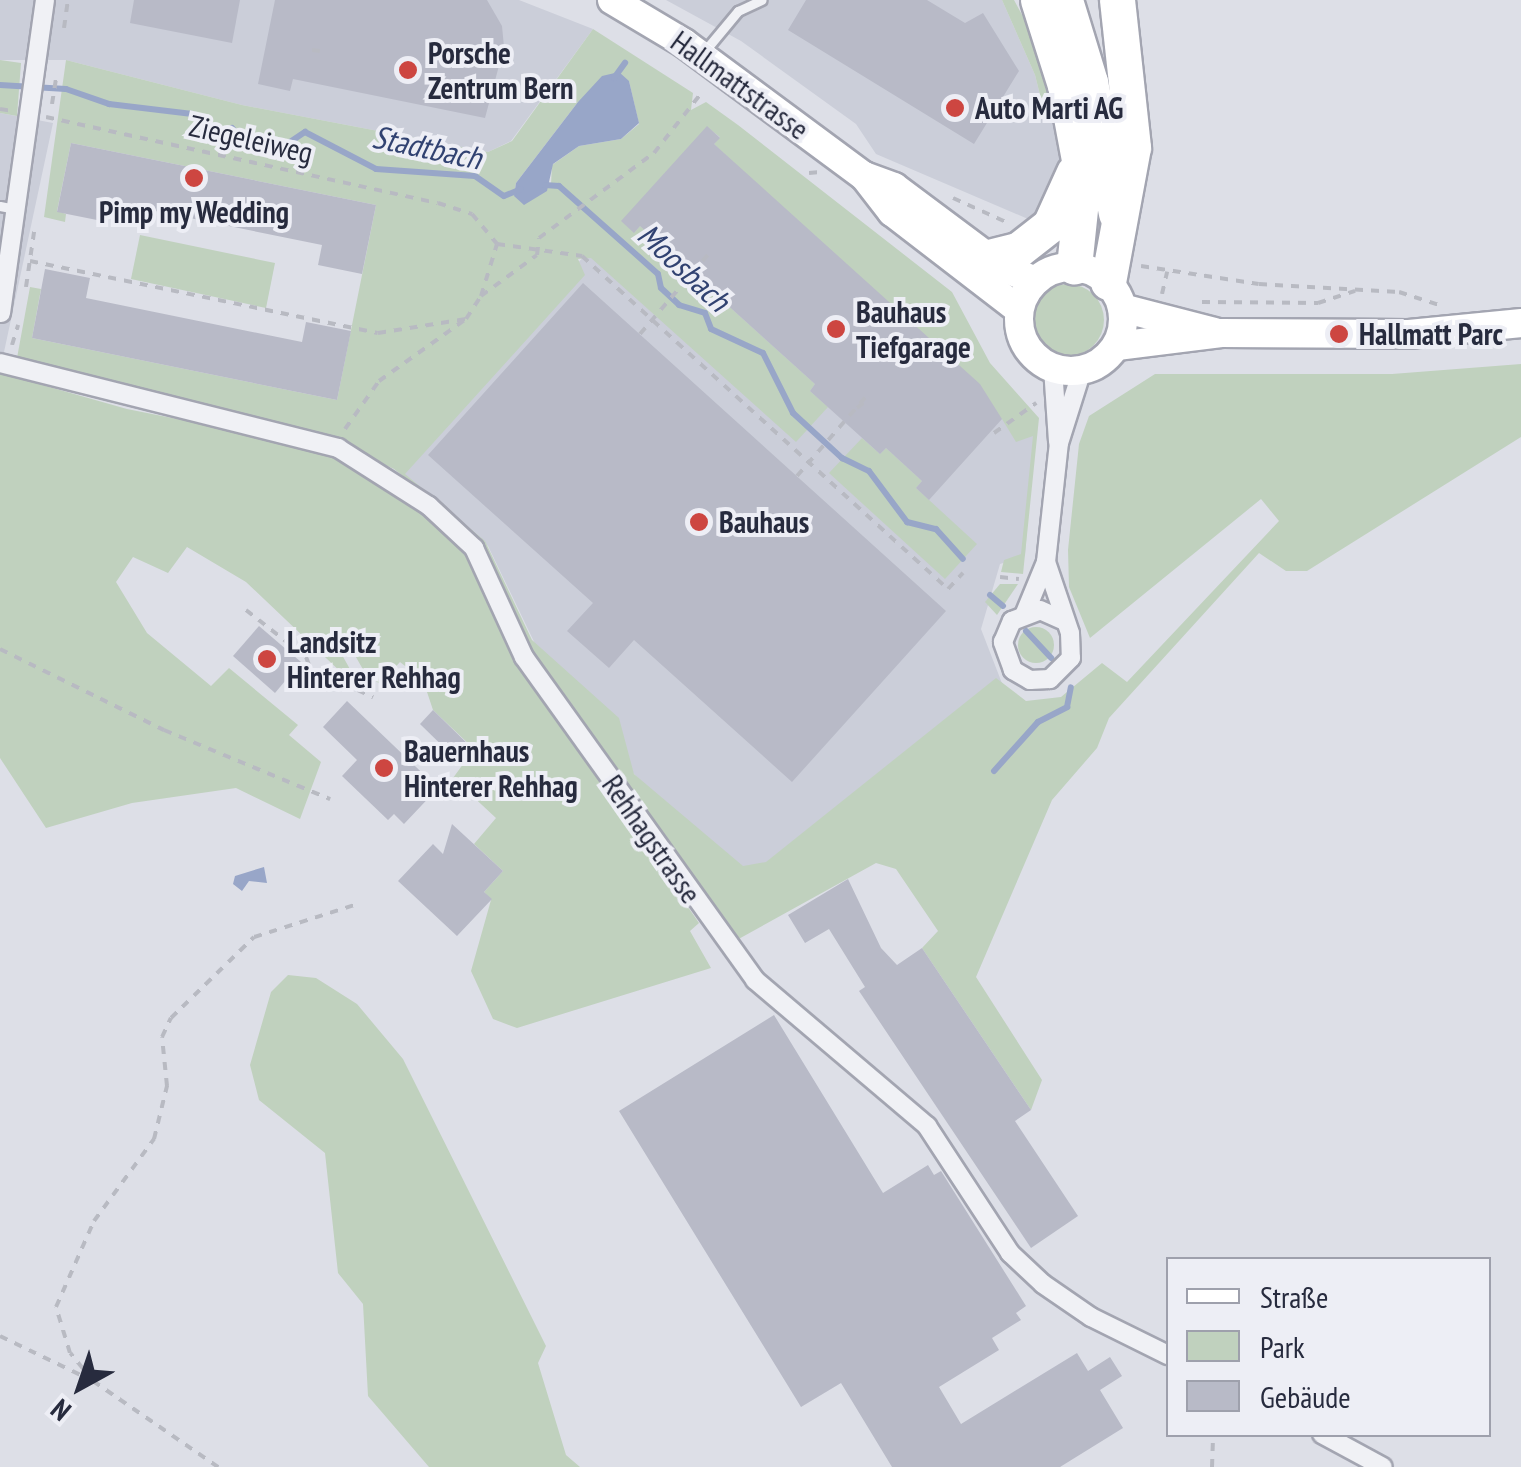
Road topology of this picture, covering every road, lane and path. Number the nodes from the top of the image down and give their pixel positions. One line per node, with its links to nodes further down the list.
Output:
1 (46, 0): 15 (street)
2 (68, 0): 8 (path)
3 (612, 0): 11 (main road, Hallmattstrasse)
4 (762, 0): 11 (lane)
5 (1038, 0): 17 (highway)
6 (1065, 0): 21 (highway)
7 (1116, 0): 21 (highway)
8 (64, 28)
9 (312, 50): 10 (path)
10 (320, 51)
11 (702, 56): 18 (main road, Hallmattstrasse)
12 (56, 73): 14 (path)
13 (703, 91): 24 (path)
14 (52, 101)
15 (30, 106): 16 (path, Ziegeleiweg); 20 (street); 23 (path, Ziegeleiweg)
16 (0, 109)
17 (1077, 156): 26 (highway); 28 (highway)
18 (864, 176): 26 (main road, Hallmattstrasse); 36 (main road, Hallmattstrasse)
19 (956, 200): 22 (path)
20 (8, 208): 37 (street)
21 (1118, 224): 31 (highway)
22 (1026, 231)
23 (497, 244): 24 (path); 33 (path)
24 (536, 246): 33 (path); 39 (path)
25 (712, 250): 39 (path)
26 (989, 258): 30 (main road, Hallmattstrasse)
27 (30, 261): 38 (path)
28 (1074, 267): 30 (main road); 31 (main road)
29 (1167, 272): 31 (path); 32 (path); 34 (path)
30 (1034, 281): 36 (main road)
31 (1118, 284): 42 (main road); 44 (main road)
32 (1360, 289): 35 (path); 41 (path)
33 (481, 296): 38 (path)
34 (1160, 302)
35 (1200, 302)
36 (1018, 309): 46 (main road)
37 (2, 313)
38 (466, 319): 52 (path)
39 (653, 319): 43 (path); 53 (path)
40 (1521, 323): 41 (main road)
41 (1487, 328): 42 (main road)
42 (1221, 333): 44 (main road)
43 (640, 334)
44 (1117, 346): 47 (main road)
45 (0, 363): 52 (street, Rehhagstrasse)
46 (1053, 368): 47 (main road); 51 (street)
47 (1082, 370): 51 (street)
48 (870, 395): 53 (path)
49 (1040, 400): 50 (path)
50 (994, 433)
51 (1058, 443): 55 (street)
52 (338, 448): 71 (street, Rehhagstrasse)
53 (811, 457): 54 (path); 56 (path)
54 (797, 476)
55 (1046, 562): 60 (street); 61 (street)
56 (963, 572)
57 (1000, 577): 58 (path)
58 (1024, 580)
59 (246, 610): 63 (path)
60 (1025, 613): 61 (street); 61 (street)
61 (1062, 620)
62 (0, 649): 68 (path)
63 (310, 670): 65 (path); 66 (path)
64 (358, 674): 66 (path)
65 (288, 678)
66 (344, 689): 67 (path)
67 (373, 697)
68 (330, 799)
69 (354, 904): 72 (path)
70 (0, 1336): 72 (path)
71 (1166, 1354)
72 (93, 1382): 75 (path)
73 (1214, 1437): 76 (path)
74 (1328, 1437): 77 (street)
75 (218, 1467)
76 (1212, 1467)
77 (1383, 1467)

